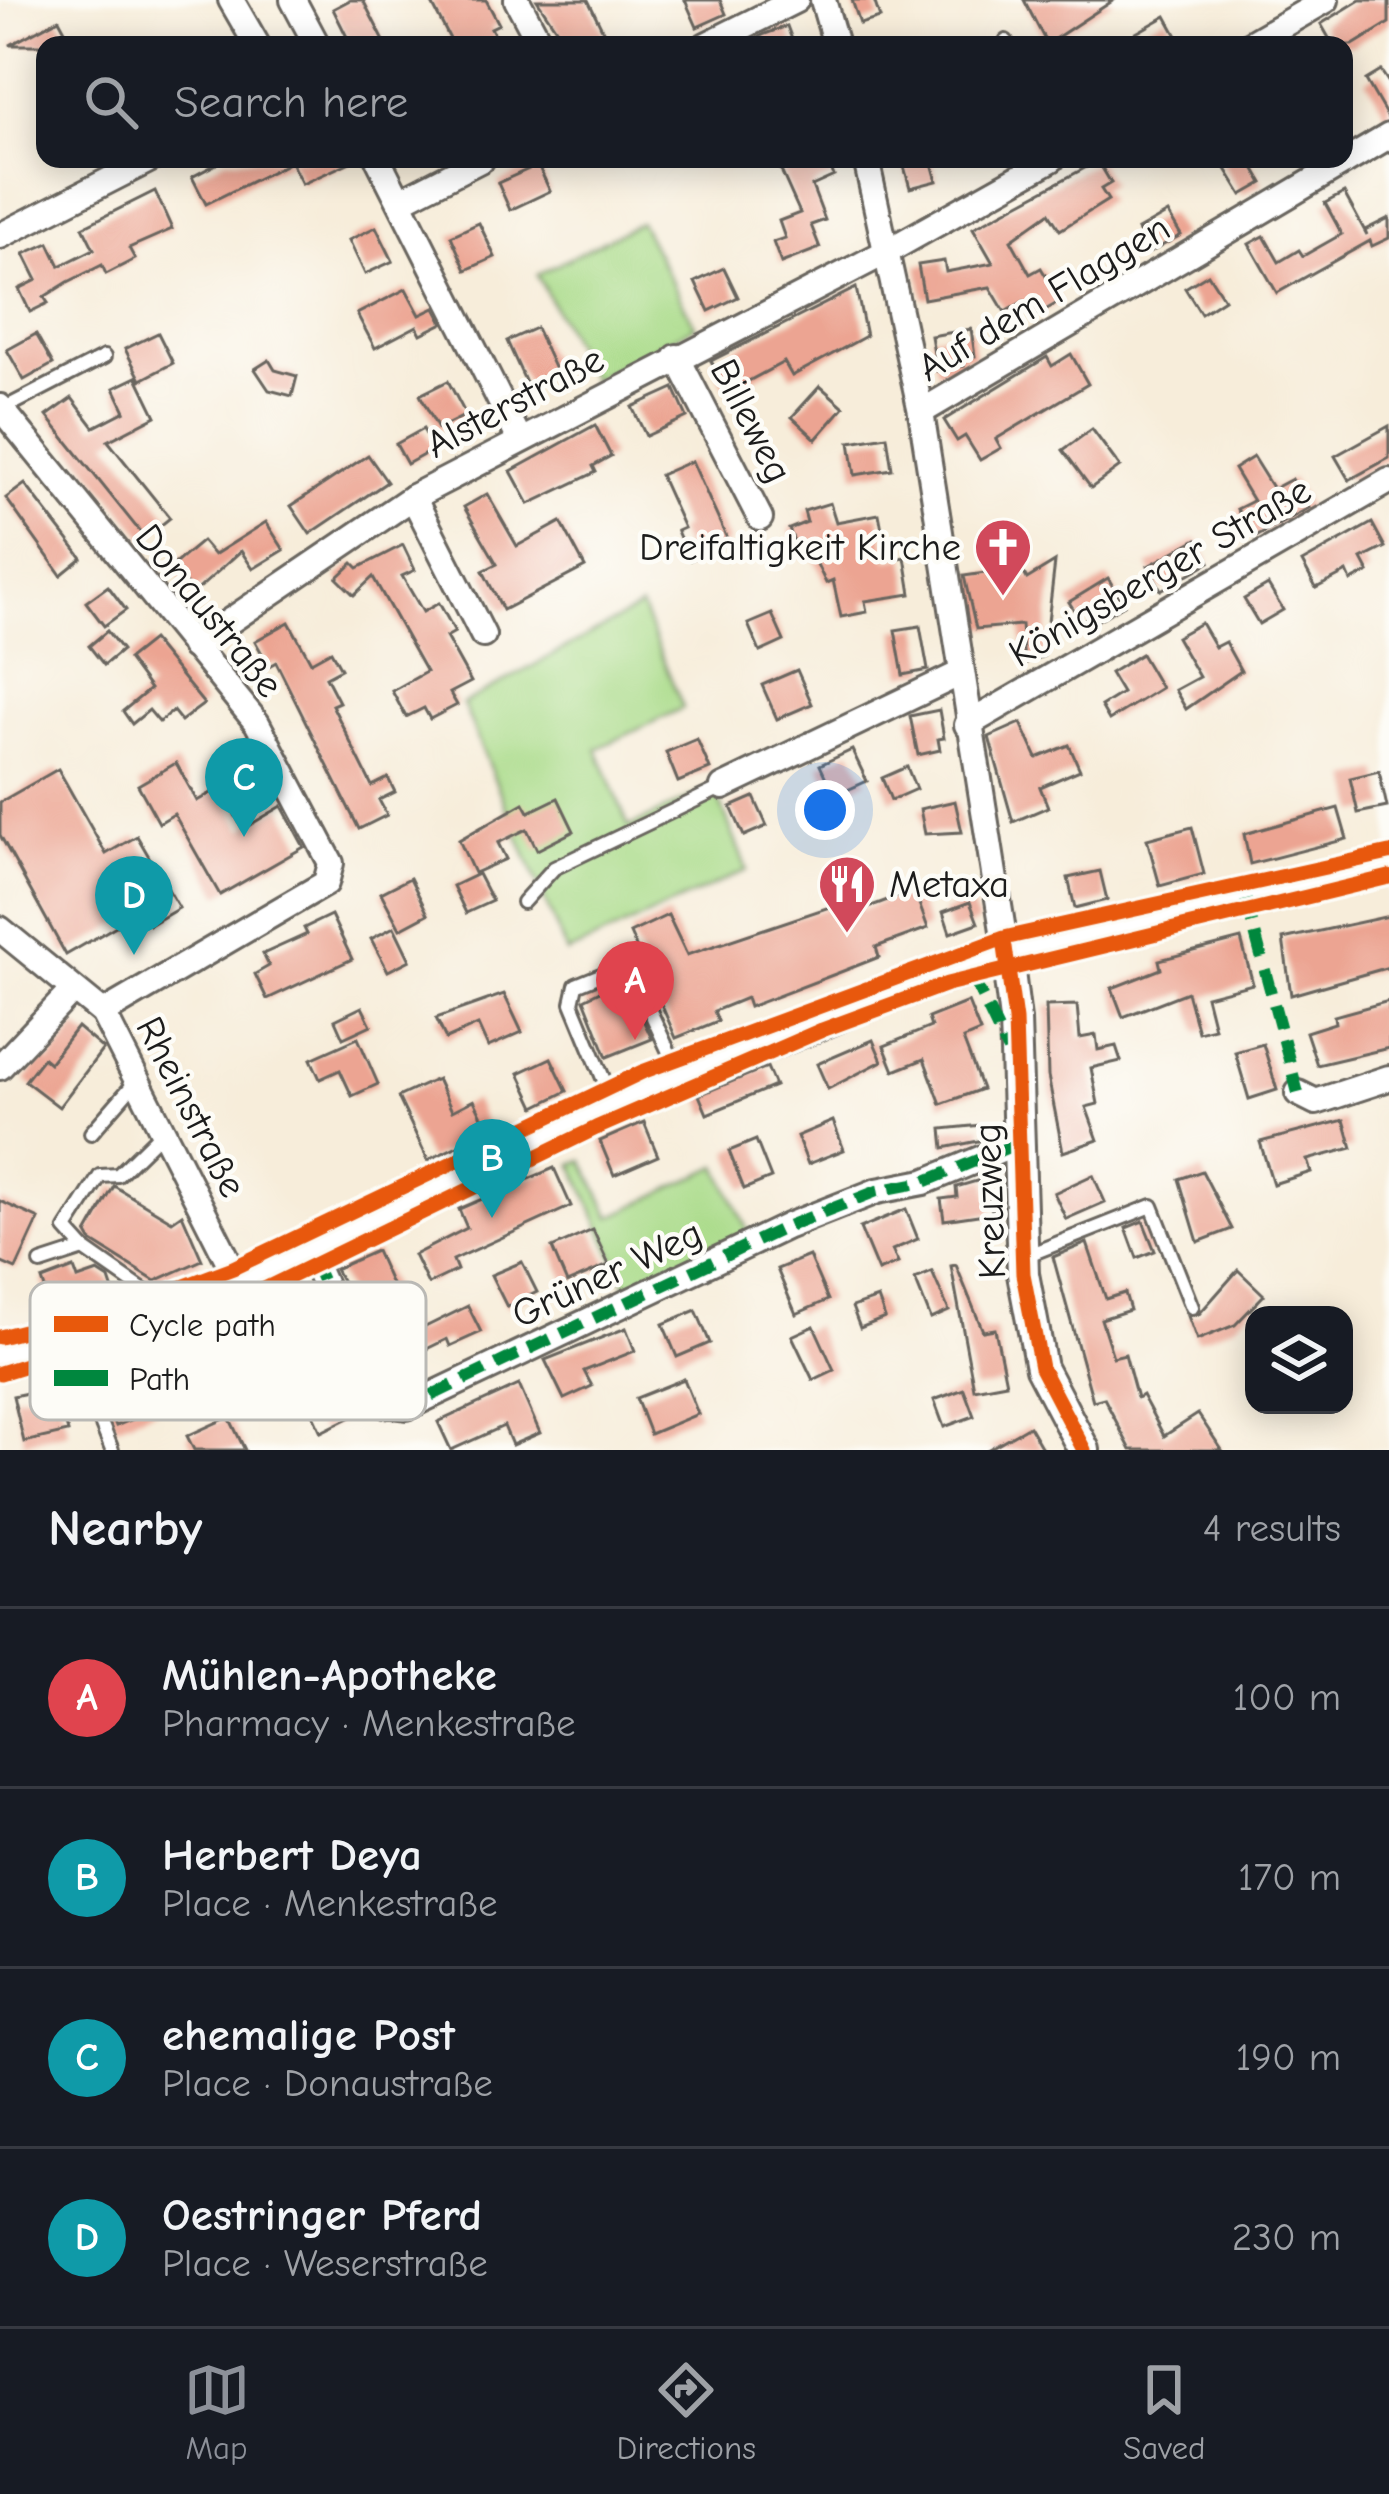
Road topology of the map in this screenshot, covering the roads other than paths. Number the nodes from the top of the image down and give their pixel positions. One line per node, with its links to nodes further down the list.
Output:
1 (231, 0): 7 (street)
2 (293, 0): 8 (street)
3 (518, 0): 9 (street)
4 (796, 0): 10 (street)
5 (823, 0): 11 (street)
6 (1325, 0): 12 (street)
7 (252, 36)
8 (312, 36)
9 (536, 36)
10 (724, 36)
11 (833, 36)
12 (1263, 36)
13 (1389, 136): 14 (street, Auf dem Flaggen)
14 (1353, 157)
15 (133, 168): 22 (street)
16 (383, 168): 21 (street)
17 (464, 168): 21 (street)
18 (868, 168): 23 (street, Kreuzweg)
19 (1036, 168): 23 (street, Alsterstraße)
20 (1335, 168): 27 (street, Auf dem Flaggen)
21 (400, 201): 28 (street)
22 (0, 236)
23 (888, 251): 25 (street, Alsterstraße); 27 (street, Kreuzweg)
24 (104, 357): 26 (lane)
25 (677, 357): 28 (street, Alsterstraße); 31 (street, Billeweg)
26 (1, 408): 33 (street, Donaustraße)
27 (921, 412): 34 (street, Kreuzweg)
28 (520, 440): 30 (street, Alsterstraße)
29 (1389, 481): 35 (street, Königsberger Straße)
30 (413, 497): 32 (street); 33 (street, Alsterstraße)
31 (760, 518)
32 (483, 634)
33 (193, 646): 42 (street, Donaustraße)
34 (959, 674): 35 (street, Kreuzweg); 36 (street)
35 (967, 725): 40 (street, Kreuzweg)
36 (723, 787): 38 (lane)
37 (1389, 866): 40 (street)
38 (523, 902)
39 (0, 929): 41 (street, Rheinstraße)
40 (1007, 956): 46 (street); 51 (street, Kreuzweg)
41 (72, 991): 42 (street, Rheinstraße); 43 (street)
42 (103, 1013): 44 (street, Rheinstraße)
43 (0, 1067)
44 (139, 1078): 49 (street, Rheinstraße); 50 (lane)
45 (1389, 1078): 47 (street)
46 (682, 1079): 48 (street); 48 (lane)
47 (1298, 1093)
48 (616, 1108): 53 (street)
49 (164, 1130): 52 (lane); 57 (street, Rheinstraße)
50 (91, 1132)
51 (1021, 1142): 54 (street, Kreuzweg); 63 (street, Grüner Weg)
52 (83, 1249): 55 (lane); 56 (lane)
53 (309, 1252): 58 (street); 59 (street, Grüner Weg)
54 (1022, 1257): 60 (lane); 66 (street, Kreuzweg)
55 (41, 1263)
56 (130, 1282)
57 (239, 1282)
58 (253, 1282)
59 (323, 1282)
60 (1192, 1307)
61 (30, 1352): 62 (street)
62 (0, 1360)
63 (426, 1398)
64 (100, 1420): 65 (lane)
65 (112, 1450)
66 (1084, 1450)

